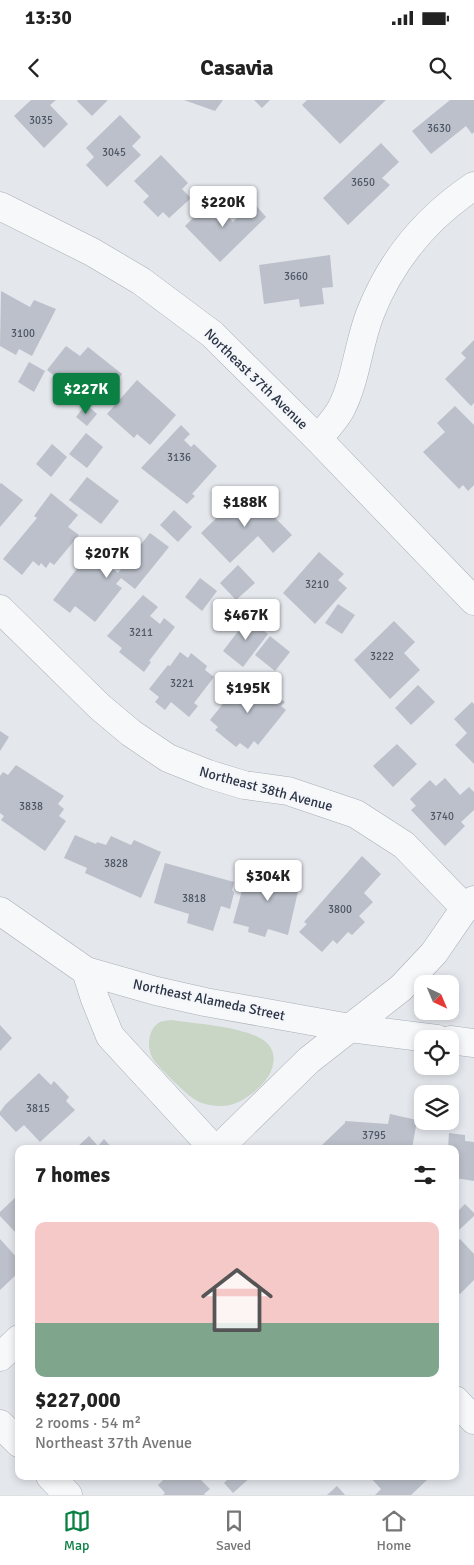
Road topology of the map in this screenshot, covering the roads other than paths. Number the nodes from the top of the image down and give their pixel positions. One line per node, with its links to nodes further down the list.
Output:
1 (474, 186): 3 (street)
2 (0, 206): 3 (street, Northeast 37th Avenue)
3 (318, 439): 4 (street, Northeast 37th Avenue)
4 (474, 602)
5 (0, 609): 6 (street, Northeast 38th Avenue)
6 (470, 904): 9 (street)
7 (0, 911): 8 (street, Northeast Alameda Street)
8 (86, 971): 9 (street, Northeast Alameda Street); 13 (street)
9 (350, 1028): 10 (street, Northeast Alameda Street); 14 (street)
10 (414, 1036)
11 (459, 1041): 12 (street)
12 (474, 1043)
13 (210, 1145)
14 (222, 1145)
15 (15, 1343): 16 (street)
16 (0, 1357)
17 (459, 1404): 18 (street)
18 (474, 1420)
19 (0, 1424): 20 (street)
20 (15, 1439)
21 (54, 1480): 22 (street)
22 (68, 1495)

